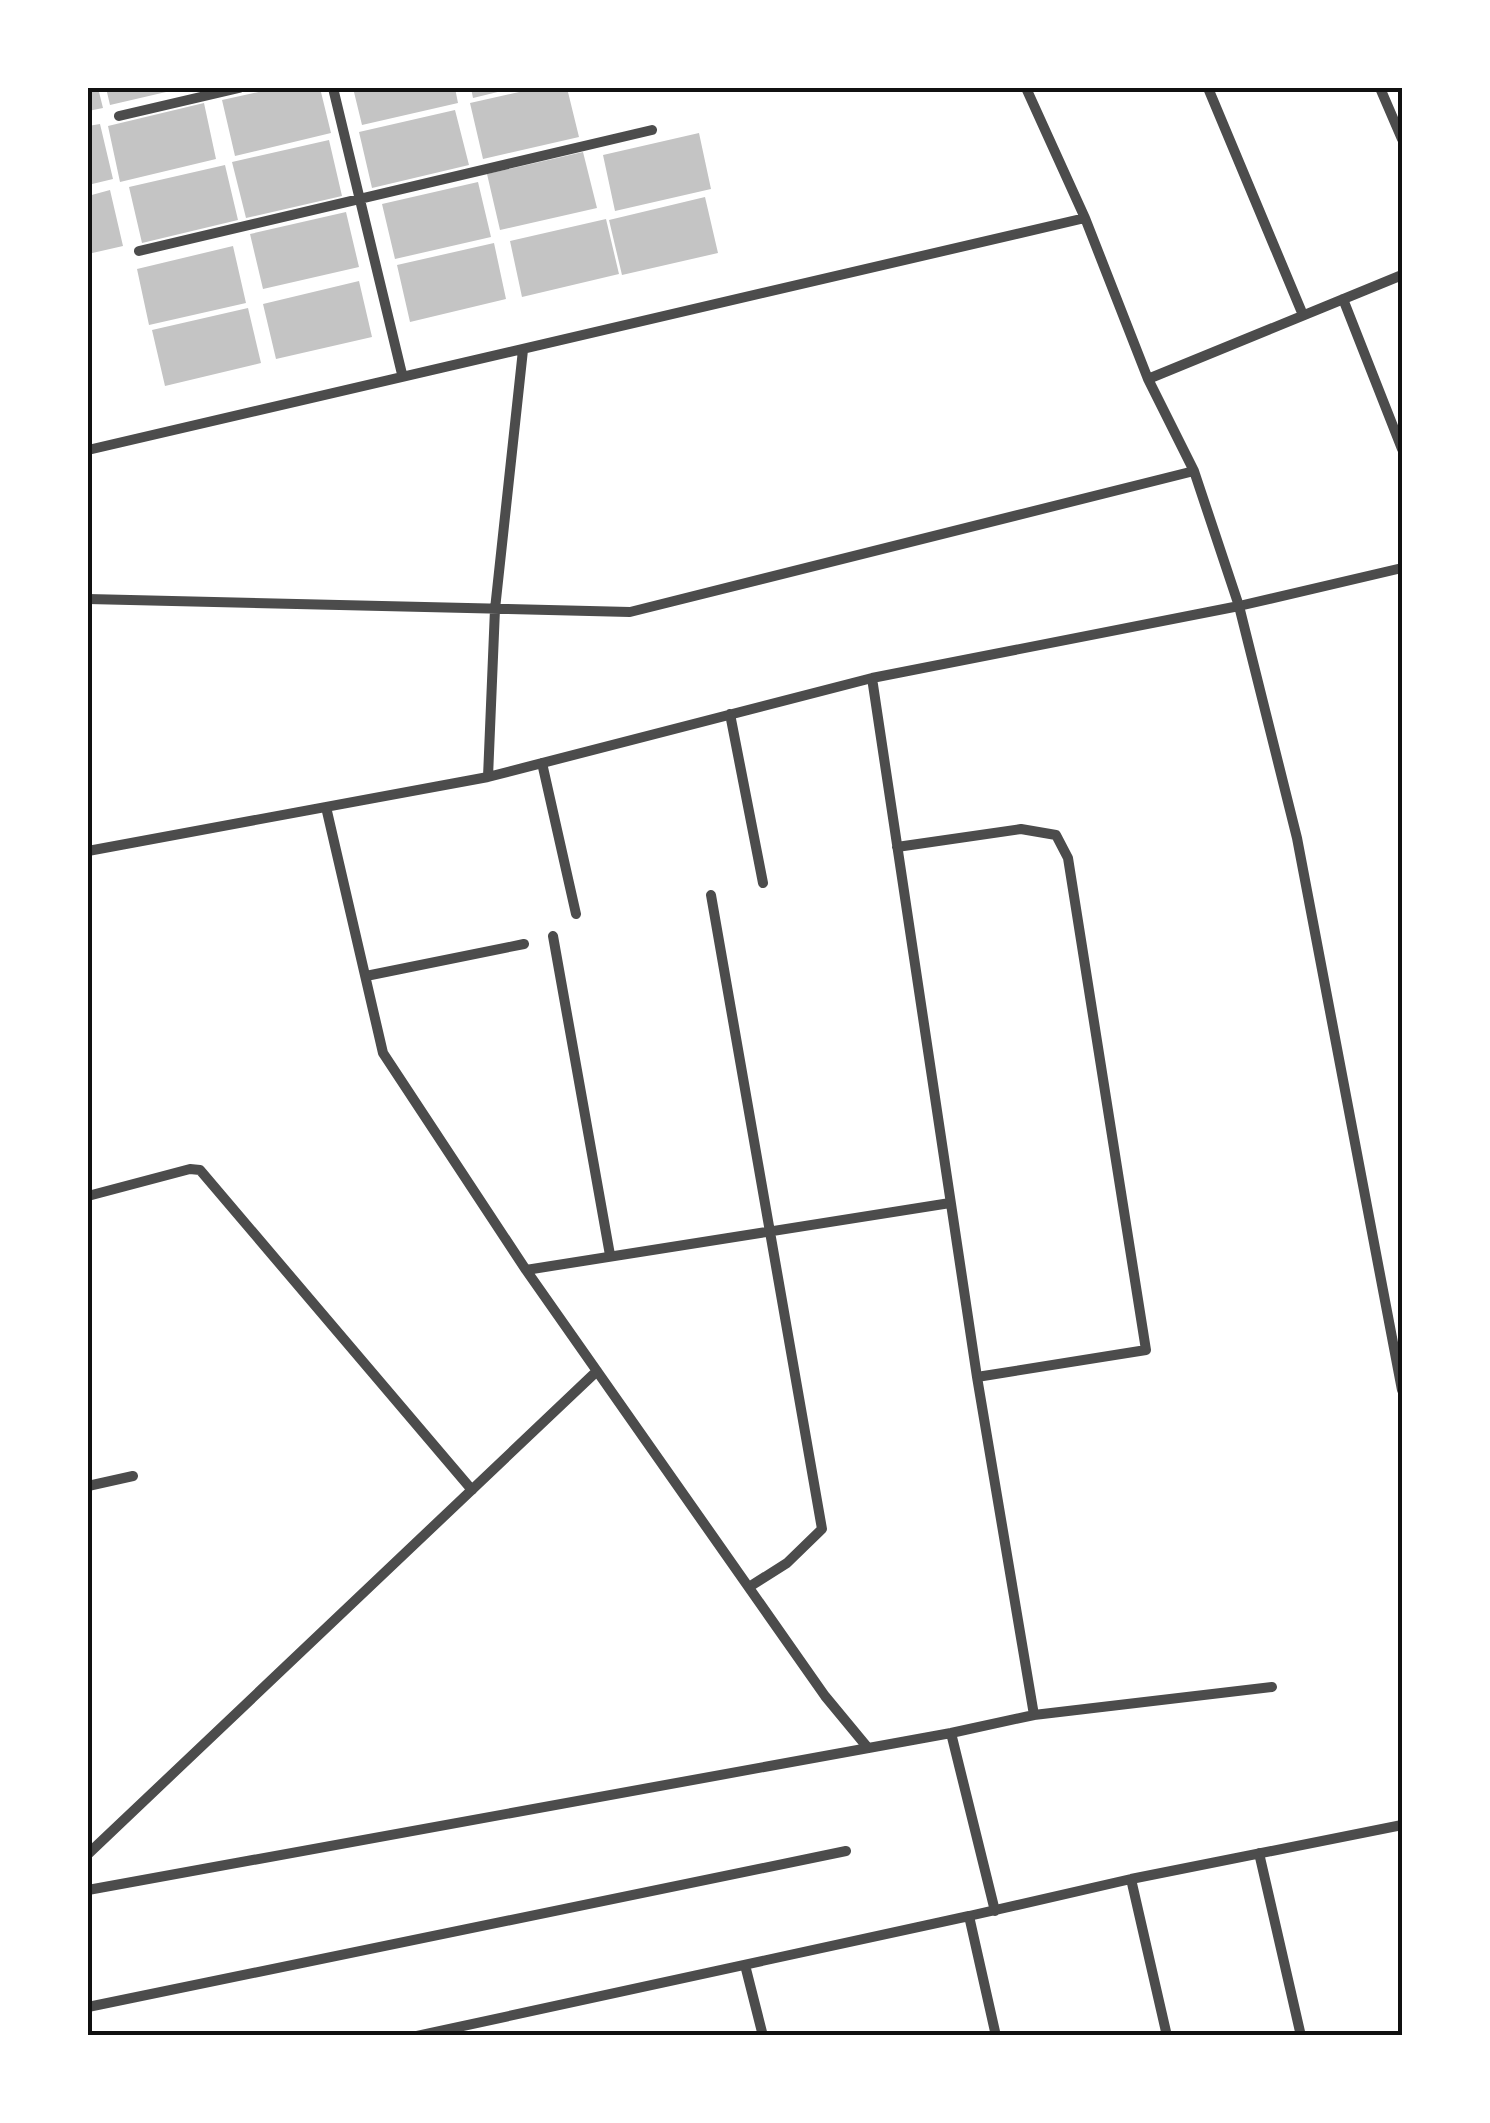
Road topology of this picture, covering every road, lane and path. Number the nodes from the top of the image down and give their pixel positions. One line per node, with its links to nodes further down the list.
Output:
1 (239, 88): 6 (street)
2 (333, 88): 9 (street)
3 (1026, 88): 10 (street)
4 (1208, 88): 14 (street)
5 (1380, 88): 8 (street)
6 (119, 116)
7 (652, 130): 9 (street)
8 (1402, 140)
9 (359, 198): 11 (street); 16 (street)
10 (1084, 218): 15 (street); 17 (street)
11 (139, 250)
12 (1402, 274): 13 (street)
13 (1343, 299): 14 (street); 18 (street)
14 (1303, 316): 17 (street)
15 (523, 350): 16 (street); 24 (street)
16 (402, 374): 19 (street)
17 (1148, 379): 20 (street)
18 (1402, 449)
19 (88, 450)
20 (1194, 472): 23 (street); 24 (street)
21 (1402, 568): 23 (street)
22 (88, 599): 24 (street)
23 (1239, 606): 25 (street); 45 (street)
24 (494, 609): 28 (street)
25 (872, 678): 26 (street); 30 (street)
26 (730, 714): 27 (street); 32 (street)
27 (542, 763): 28 (street); 34 (street)
28 (488, 777): 29 (street)
29 (326, 807): 31 (street); 37 (street)
30 (897, 847): 39 (street); 44 (street)
31 (88, 850)
32 (763, 884)
33 (710, 895): 40 (street)
34 (576, 914)
35 (554, 936): 41 (street)
36 (524, 944): 37 (street)
37 (366, 976): 42 (street)
38 (88, 1196): 48 (street)
39 (950, 1204): 40 (street); 44 (street)
40 (770, 1234): 41 (street); 49 (street)
41 (610, 1255): 42 (street)
42 (526, 1270): 43 (street)
43 (597, 1371): 48 (street); 49 (street)
44 (976, 1376): 51 (street)
45 (1402, 1390)
46 (133, 1476): 47 (street)
47 (88, 1486)
48 (472, 1490): 57 (street)
49 (749, 1587): 53 (street)
50 (1272, 1686): 51 (street)
51 (1034, 1714): 52 (street)
52 (951, 1733): 53 (street); 60 (street)
53 (868, 1748): 59 (street)
54 (1402, 1825): 56 (street)
55 (846, 1850): 63 (street)
56 (1259, 1853): 58 (street); 68 (street)
57 (88, 1854)
58 (1131, 1879): 60 (street); 67 (street)
59 (88, 1890)
60 (995, 1911): 61 (street)
61 (969, 1916): 62 (street); 66 (street)
62 (746, 1965): 64 (street); 65 (street)
63 (88, 2007)
64 (418, 2036)
65 (763, 2036)
66 (996, 2036)
67 (1167, 2036)
68 (1300, 2036)

